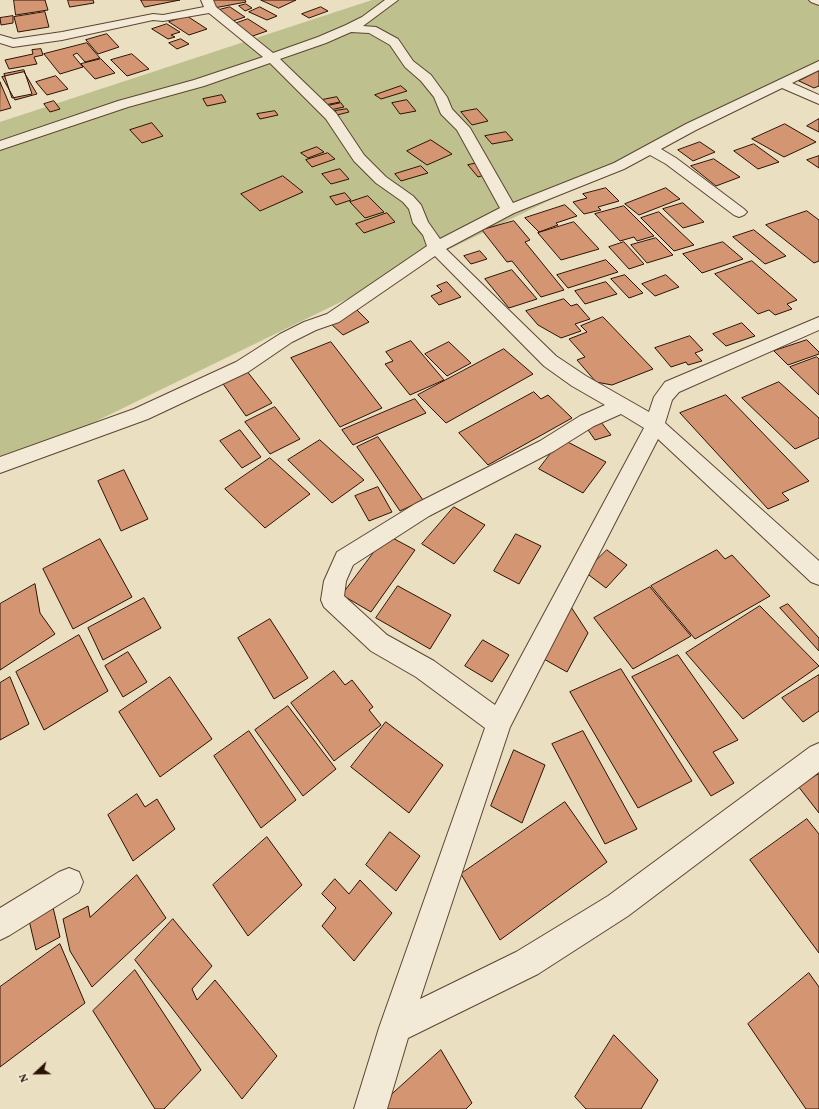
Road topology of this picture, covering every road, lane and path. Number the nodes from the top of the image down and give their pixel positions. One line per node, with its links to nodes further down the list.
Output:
1 (392, 0): 5 (street)
2 (816, 0): 3 (street)
3 (819, 2)
4 (209, 4): 6 (street); 7 (street)
5 (369, 24): 7 (street); 13 (street)
6 (0, 39)
7 (271, 58): 11 (street); 15 (street)
8 (819, 65): 9 (street)
9 (782, 83): 10 (street); 12 (street)
10 (819, 100)
11 (5, 144)
12 (650, 149): 13 (street); 14 (street)
13 (510, 210): 15 (street)
14 (739, 212)
15 (436, 248): 17 (street); 19 (street)
16 (819, 323): 18 (street)
17 (622, 406): 18 (street); 21 (street)
18 (655, 425): 20 (street); 21 (street)
19 (0, 465)
20 (819, 575)
21 (499, 723): 25 (street)
22 (819, 756): 25 (street)
23 (69, 882): 24 (street)
24 (0, 925)
25 (395, 1028): 26 (street)
26 (370, 1109)

